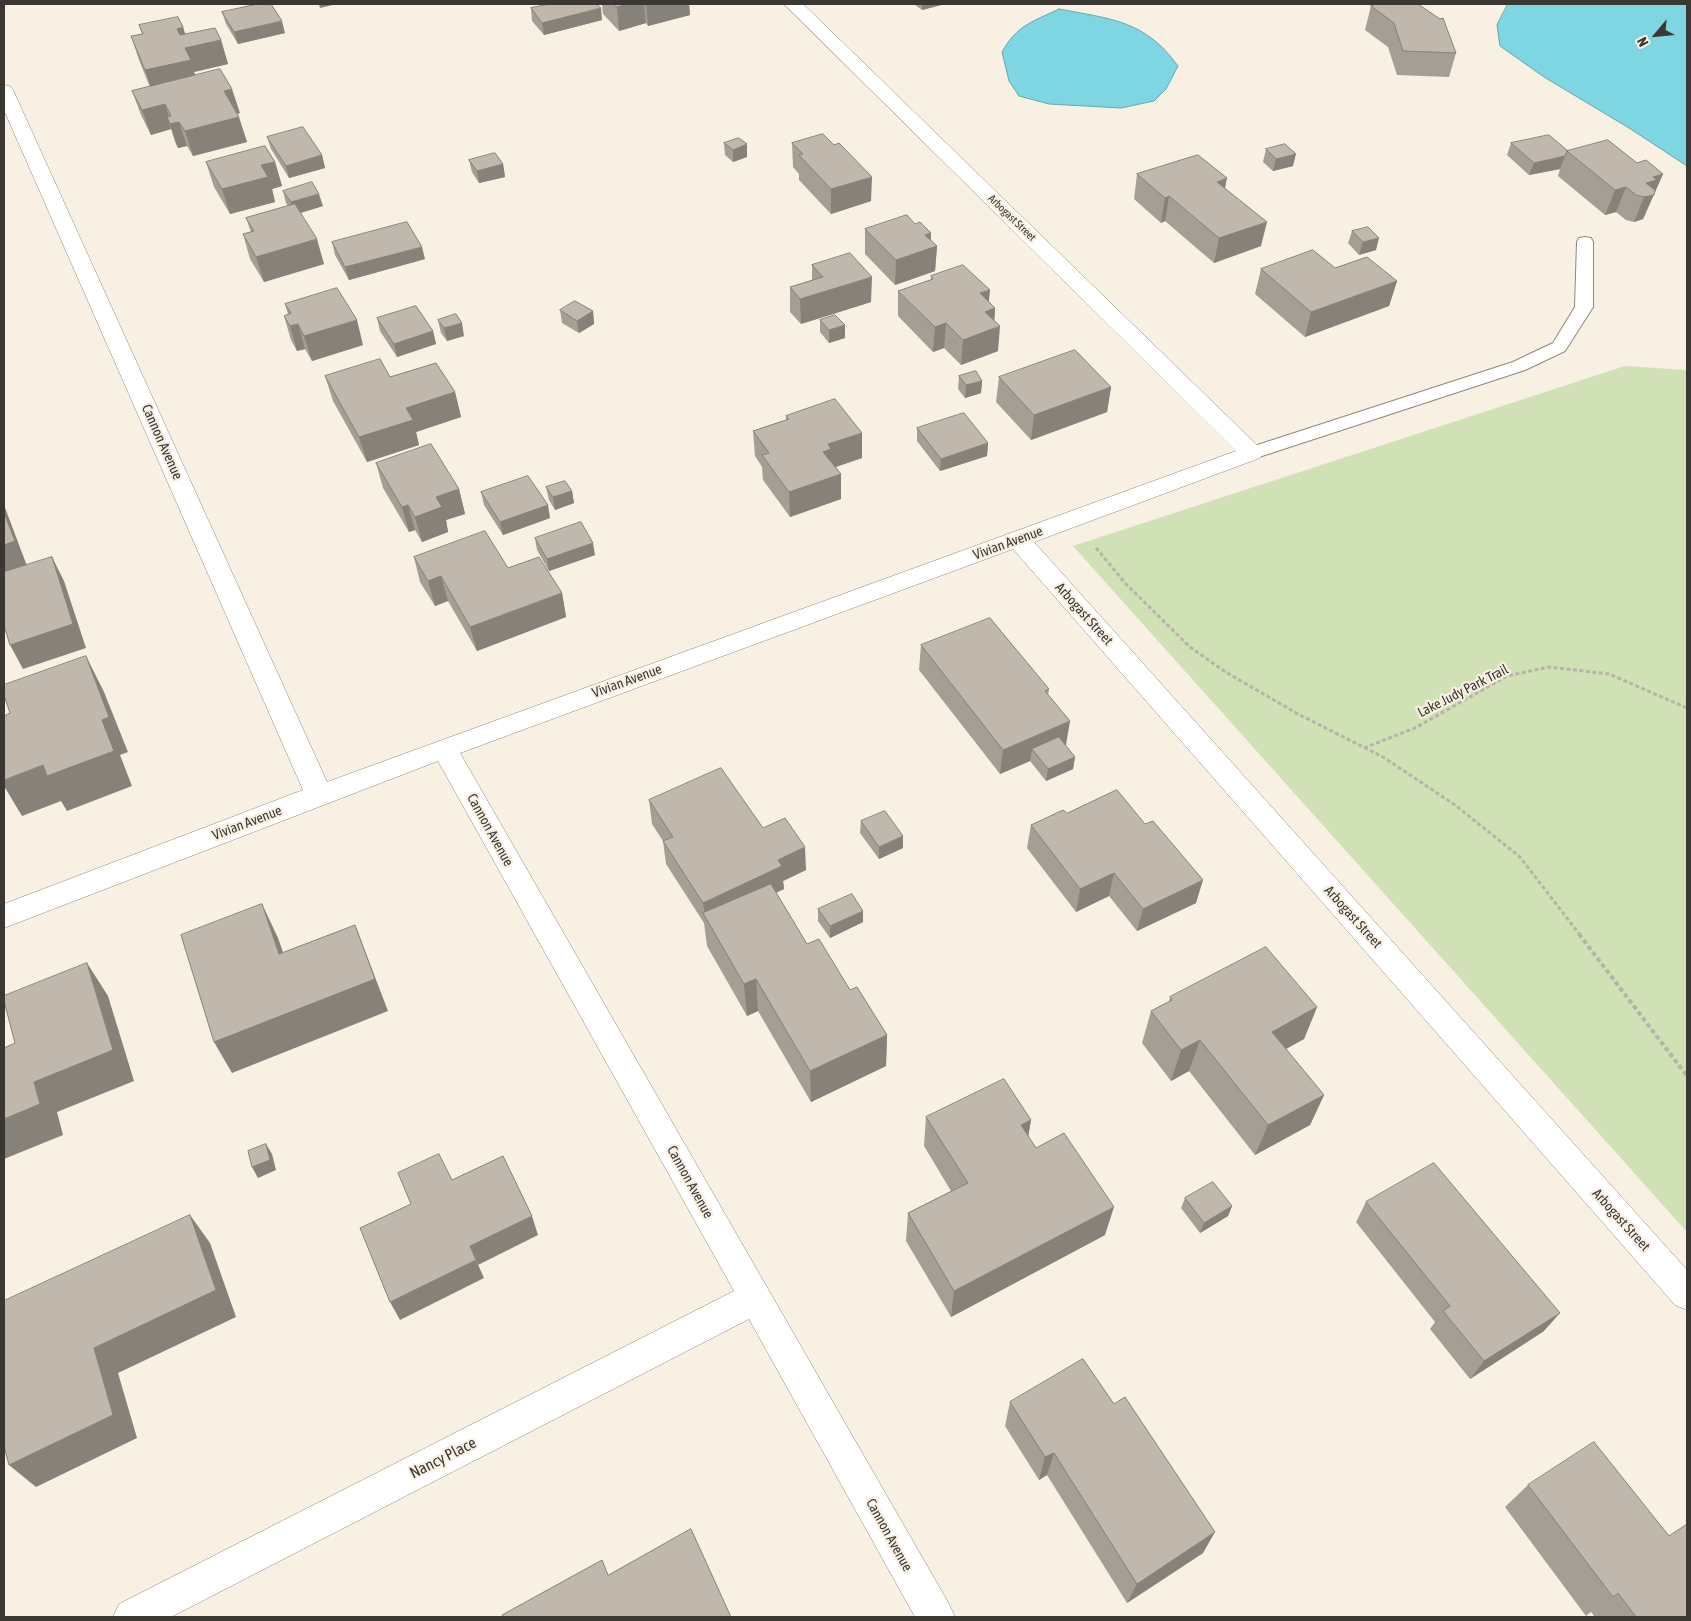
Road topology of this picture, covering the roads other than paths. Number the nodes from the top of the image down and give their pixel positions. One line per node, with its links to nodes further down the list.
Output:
1 (793, 4): 4 (street, Arbogast Street)
2 (4, 90): 7 (street, Cannon Avenue)
3 (1585, 242): 4 (lane)
4 (1252, 452): 5 (street, Vivian Avenue)
5 (1018, 539): 6 (street, Vivian Avenue); 9 (street, Arbogast Street)
6 (444, 748): 7 (street, Vivian Avenue); 10 (street, Cannon Avenue)
7 (320, 795): 8 (street, Vivian Avenue)
8 (4, 916)
9 (1687, 1294)
10 (755, 1298): 11 (street, Nancy Place); 12 (street, Cannon Avenue)
11 (132, 1617)
12 (936, 1617)

